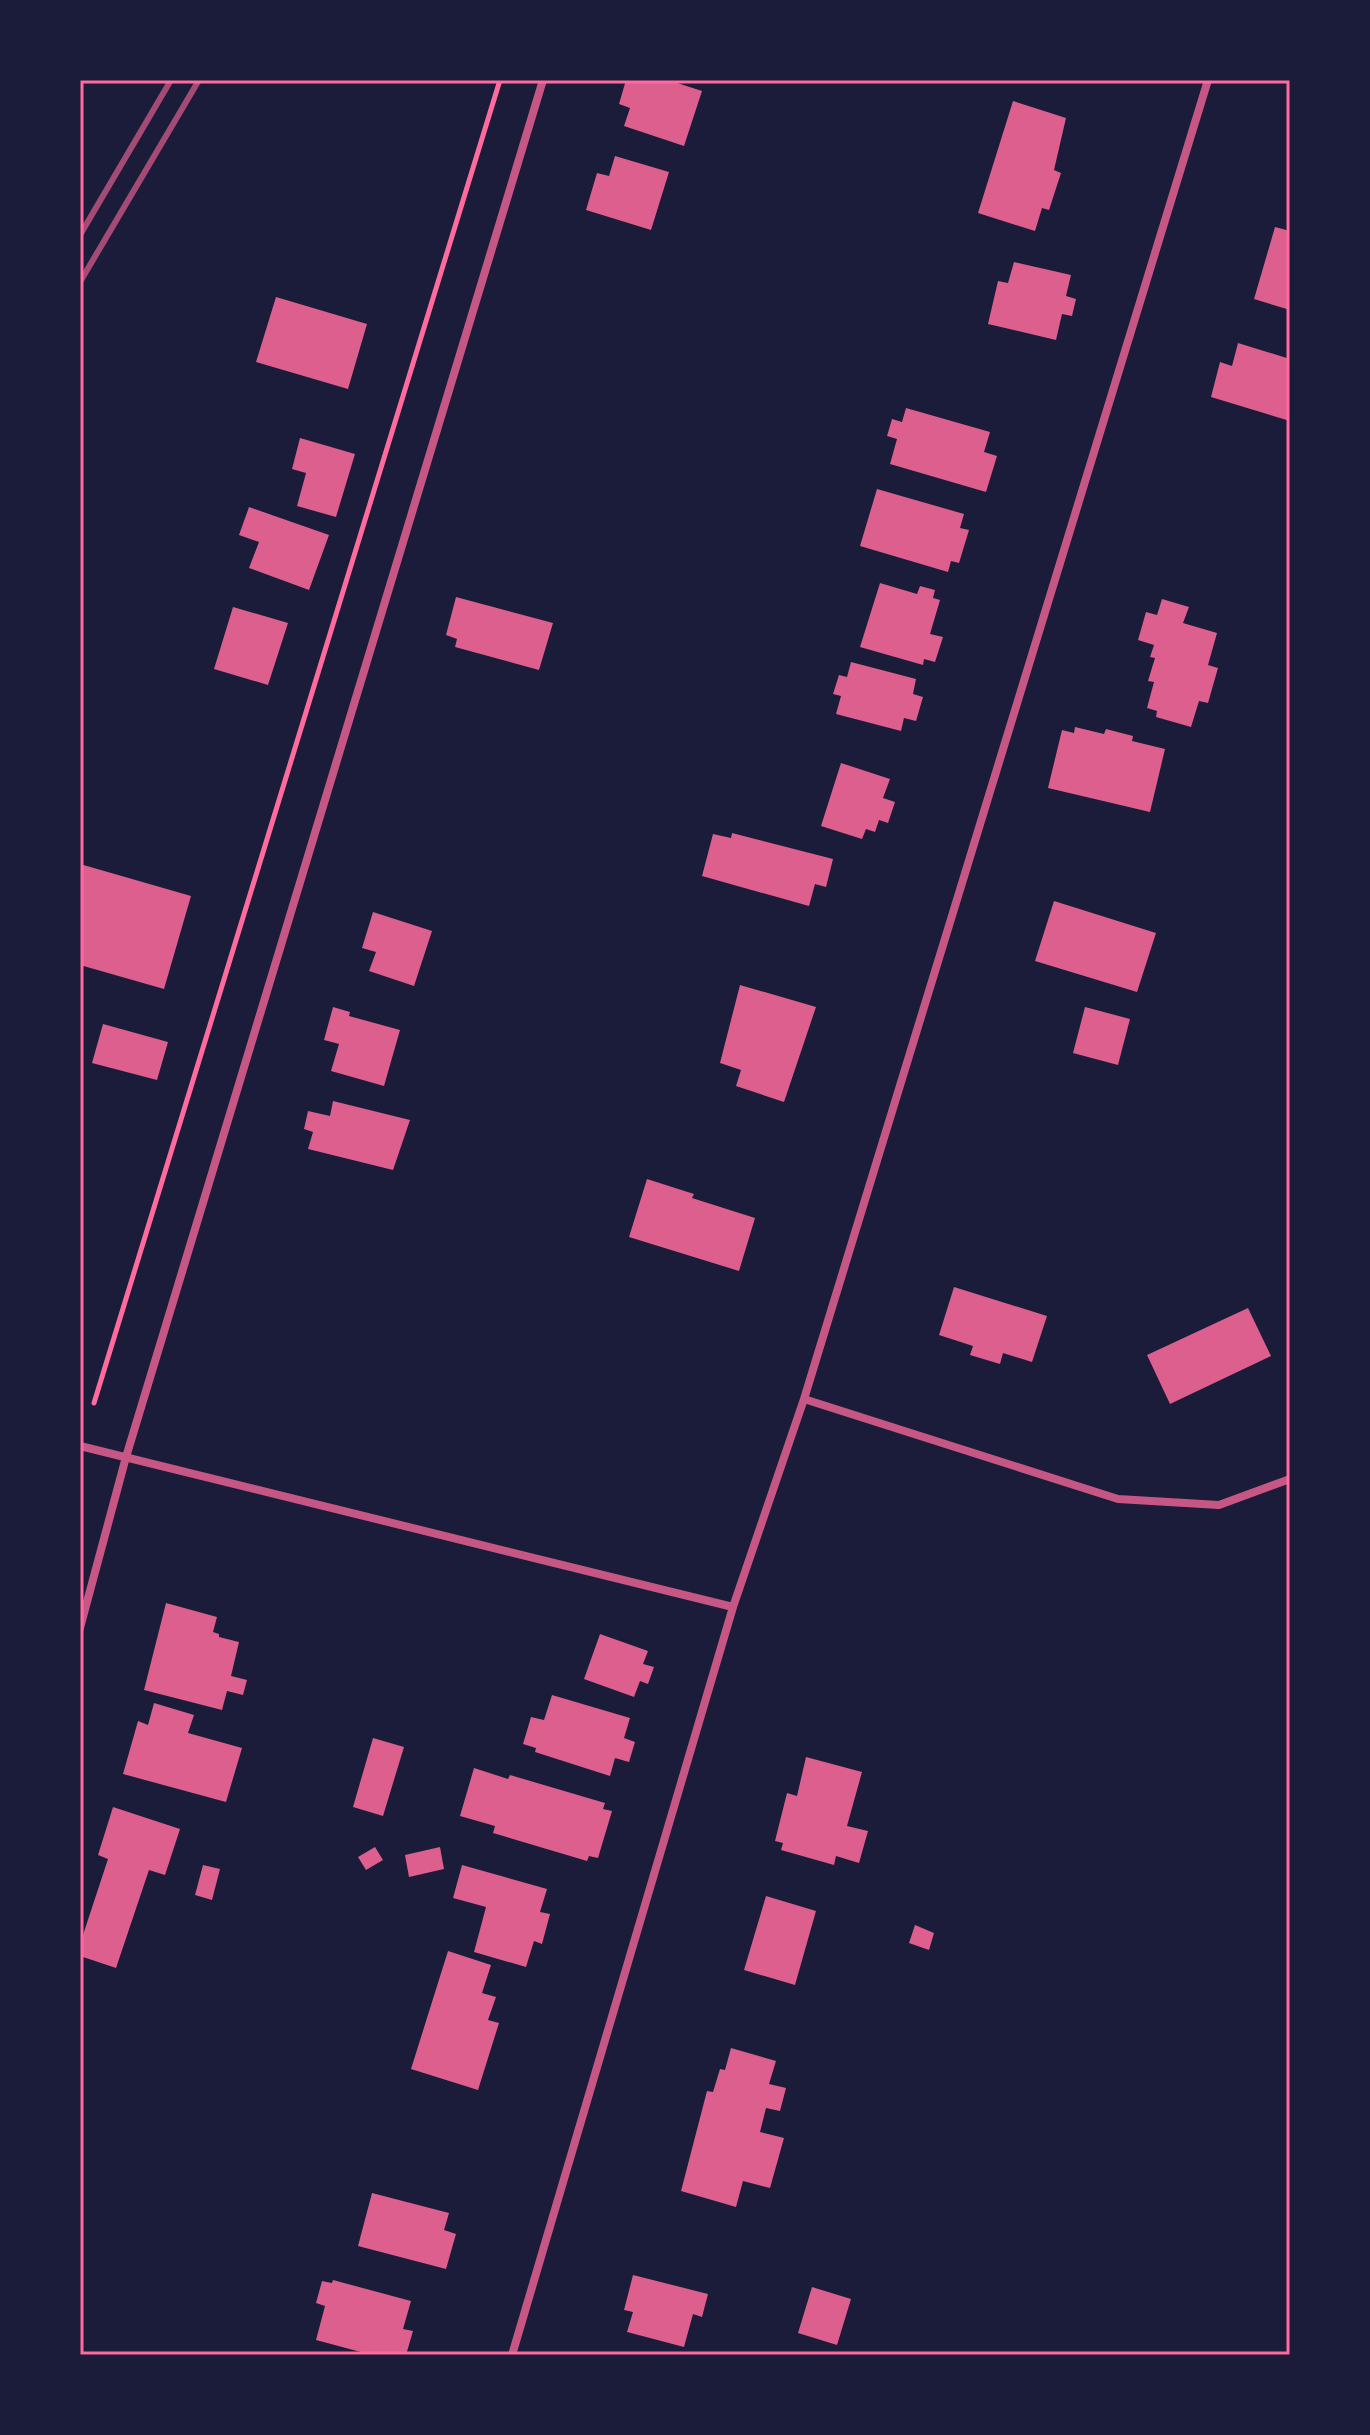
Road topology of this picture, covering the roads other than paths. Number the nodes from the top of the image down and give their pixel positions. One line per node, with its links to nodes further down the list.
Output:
1 (543, 80): 5 (street)
2 (1208, 80): 3 (street)
3 (804, 1399): 6 (street); 7 (street)
4 (80, 1446): 5 (street)
5 (126, 1457): 7 (street); 8 (street)
6 (1290, 1479)
7 (733, 1607): 9 (street)
8 (80, 1628)
9 (512, 2355)

